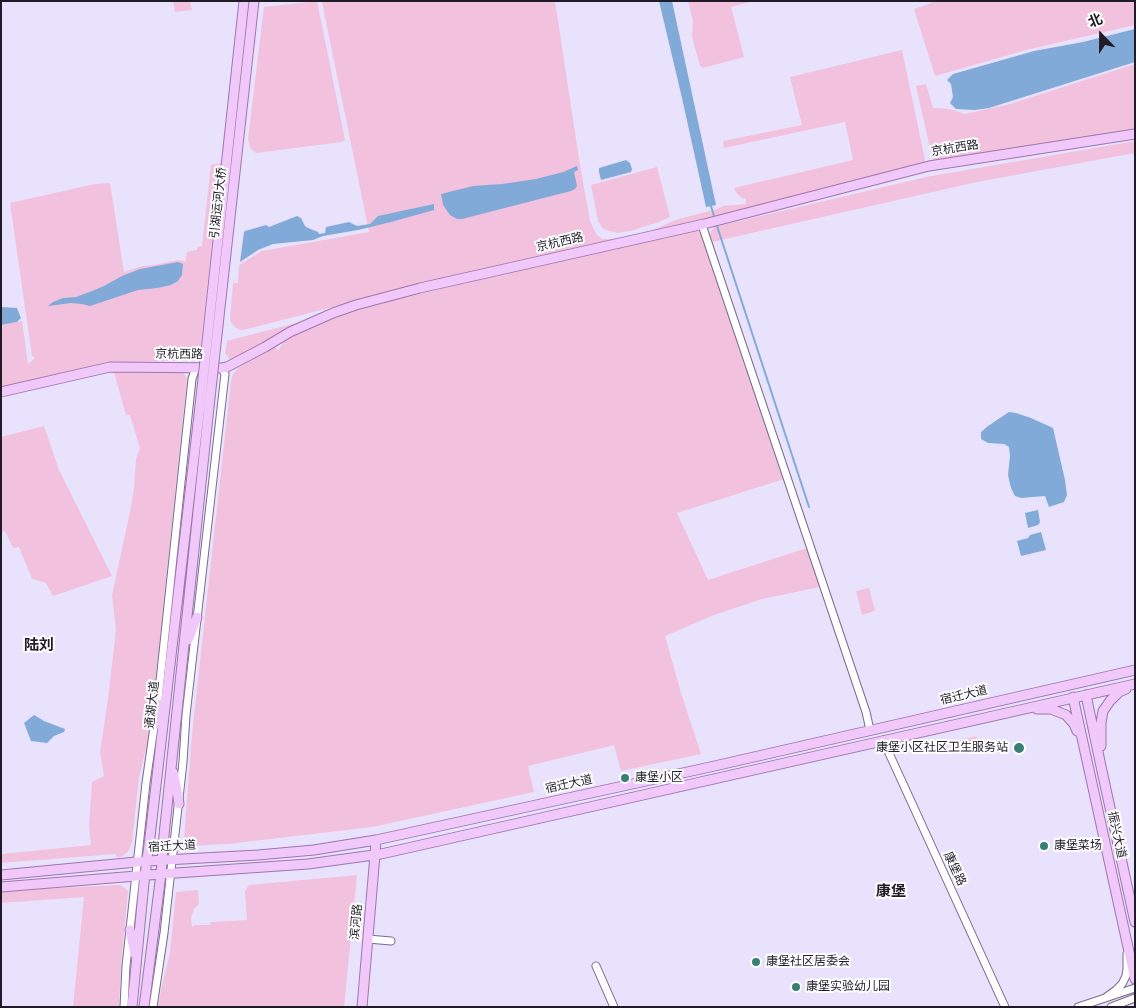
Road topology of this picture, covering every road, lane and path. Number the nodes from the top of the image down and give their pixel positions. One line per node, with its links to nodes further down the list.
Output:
1 (244, 1): 8 (main road, 引湖运河大桥, bridge)
2 (254, 1): 8 (main road, 引湖运河大桥, bridge)
3 (1135, 134): 4 (main road, 京杭西路)
4 (702, 224): 6 (main road, 京杭西路); 18 (street)
5 (196, 367): 6 (main road, 京杭西路); 7 (main road, 京杭西路); 17 (street)
6 (222, 368): 9 (street)
7 (1, 392)
8 (204, 407): 10 (main road, 通湖大道); 13 (main road, 通湖大道)
9 (197, 617): 10 (main road); 23 (street)
10 (183, 652): 20 (main road, 通湖大道)
11 (1135, 670): 18 (main road, 宿迁大道)
12 (1135, 685): 14 (main road, 宿迁大道); 22 (main road)
13 (167, 690): 17 (main road); 24 (main road, 通湖大道)
14 (1086, 695): 15 (main road, 宿迁大道); 22 (main road, 振兴大道)
15 (1073, 698): 16 (main road, 宿迁大道); 21 (main road, 振兴大道)
16 (1007, 712): 19 (main road, 宿迁大道); 21 (main road)
17 (155, 724): 30 (street)
18 (870, 730): 26 (main road, 宿迁大道)
19 (883, 740): 27 (main road, 宿迁大道); 55 (street, 康堡路)
20 (171, 766): 23 (main road); 25 (main road, 通湖大道)
21 (1089, 771): 40 (main road, 振兴大道)
22 (1102, 771): 37 (main road, 振兴大道)
23 (178, 804): 28 (street)
24 (153, 813): 25 (main road); 30 (main road, 通湖大道)
25 (166, 814): 29 (main road, 通湖大道)
26 (376, 840): 27 (main road, 滨河路); 28 (main road, 宿迁大道)
27 (375, 855): 31 (main road, 宿迁大道); 41 (main road, 滨河路)
28 (172, 859): 29 (main road, 宿迁大道); 31 (street)
29 (162, 860): 30 (main road, 宿迁大道); 32 (main road, 通湖大道)
30 (142, 861): 33 (main road, 宿迁大道); 34 (main road, 通湖大道)
31 (171, 873): 32 (main road, 宿迁大道); 52 (street)
32 (161, 874): 34 (main road, 宿迁大道); 38 (main road, 通湖大道)
33 (1, 875)
34 (140, 875): 35 (main road, 宿迁大道); 36 (main road, 通湖大道); 39 (street)
35 (1, 887)
36 (140, 922): 38 (main road); 43 (main road, 通湖大道)
37 (1135, 922)
38 (154, 926): 51 (main road, 通湖大道)
39 (130, 930): 43 (main road); 49 (street)
40 (1126, 939): 45 (main road, 振兴大道); 47 (street)
41 (368, 940): 42 (street); 53 (main road, 滨河路)
42 (391, 941)
43 (136, 963): 50 (main road, 通湖大道)
44 (596, 966): 54 (street)
45 (1135, 979)
46 (1135, 988): 47 (street)
47 (1105, 998): 56 (street)
48 (1135, 998): 57 (street)
49 (124, 1007)
50 (132, 1007)
51 (144, 1007)
52 (153, 1007)
53 (362, 1007)
54 (614, 1007)
55 (1005, 1007)
56 (1078, 1007)
57 (1111, 1007)

